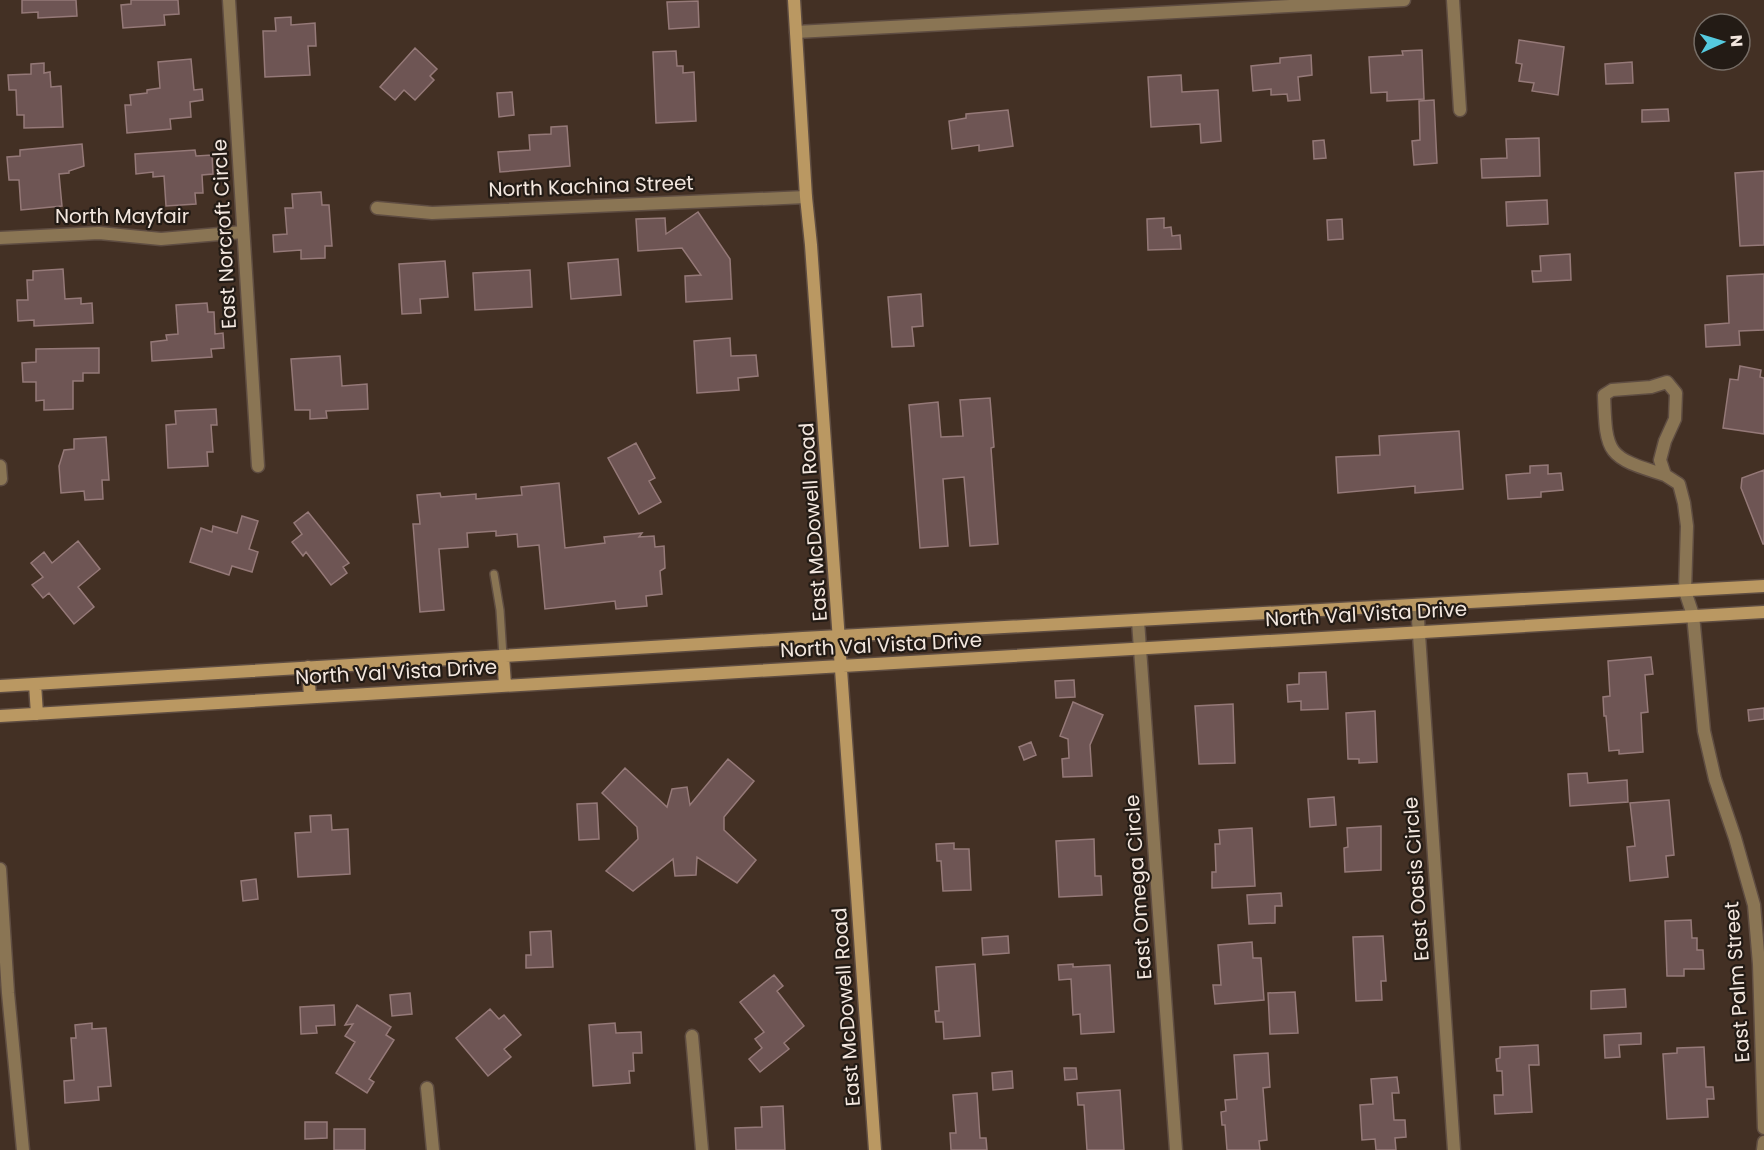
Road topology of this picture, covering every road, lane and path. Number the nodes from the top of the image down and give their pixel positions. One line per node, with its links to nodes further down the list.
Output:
1 (229, 0): 9 (street, East Norcroft Circle)
2 (794, 0): 5 (main road, East McDowell Road)
3 (1404, 0): 5 (street)
4 (1453, 0): 6 (street)
5 (796, 33): 7 (main road, East McDowell Road)
6 (1460, 110)
7 (806, 197): 8 (street, North Kachina Street); 21 (main road, East McDowell Road)
8 (377, 208)
9 (243, 232): 10 (street, North Mayfair); 11 (street, East Norcroft Circle)
10 (0, 238)
11 (258, 466)
12 (1665, 475): 12 (street); 15 (street)
13 (494, 574): 23 (lane)
14 (1764, 586): 15 (main road, North Val Vista Drive)
15 (1685, 591): 16 (main road, North Val Vista Drive); 18 (street, East Palm Street)
16 (1417, 605): 19 (main road, North Val Vista Drive); 20 (street, East Oasis Circle)
17 (1764, 612): 18 (main road, North Val Vista Drive)
18 (1693, 615): 20 (main road, North Val Vista Drive); 35 (street, East Palm Street)
19 (1138, 621): 21 (main road, North Val Vista Drive); 22 (street, East Omega Circle)
20 (1418, 630): 22 (main road, North Val Vista Drive); 42 (street, East Oasis Circle)
21 (840, 636): 23 (main road, North Val Vista Drive); 24 (main road, East McDowell Road)
22 (1140, 648): 24 (main road, North Val Vista Drive); 41 (street, East Omega Circle)
23 (503, 656): 25 (main road, North Val Vista Drive); 27 (main road)
24 (843, 666): 27 (main road, North Val Vista Drive); 40 (main road, East McDowell Road)
25 (308, 667): 26 (main road, North Val Vista Drive); 29 (main road)
26 (35, 684): 28 (main road, North Val Vista Drive); 30 (main road)
27 (505, 685): 29 (main road, North Val Vista Drive)
28 (0, 686)
29 (310, 697): 30 (main road, North Val Vista Drive)
30 (37, 714): 31 (main road, North Val Vista Drive)
31 (0, 716)
32 (0, 869): 37 (street)
33 (692, 1036): 39 (street)
34 (427, 1088): 38 (street)
35 (1764, 1128)
36 (1764, 1142): 43 (street)
37 (23, 1150)
38 (433, 1150)
39 (702, 1150)
40 (875, 1150)
41 (1176, 1150)
42 (1454, 1150)
43 (1763, 1150)

